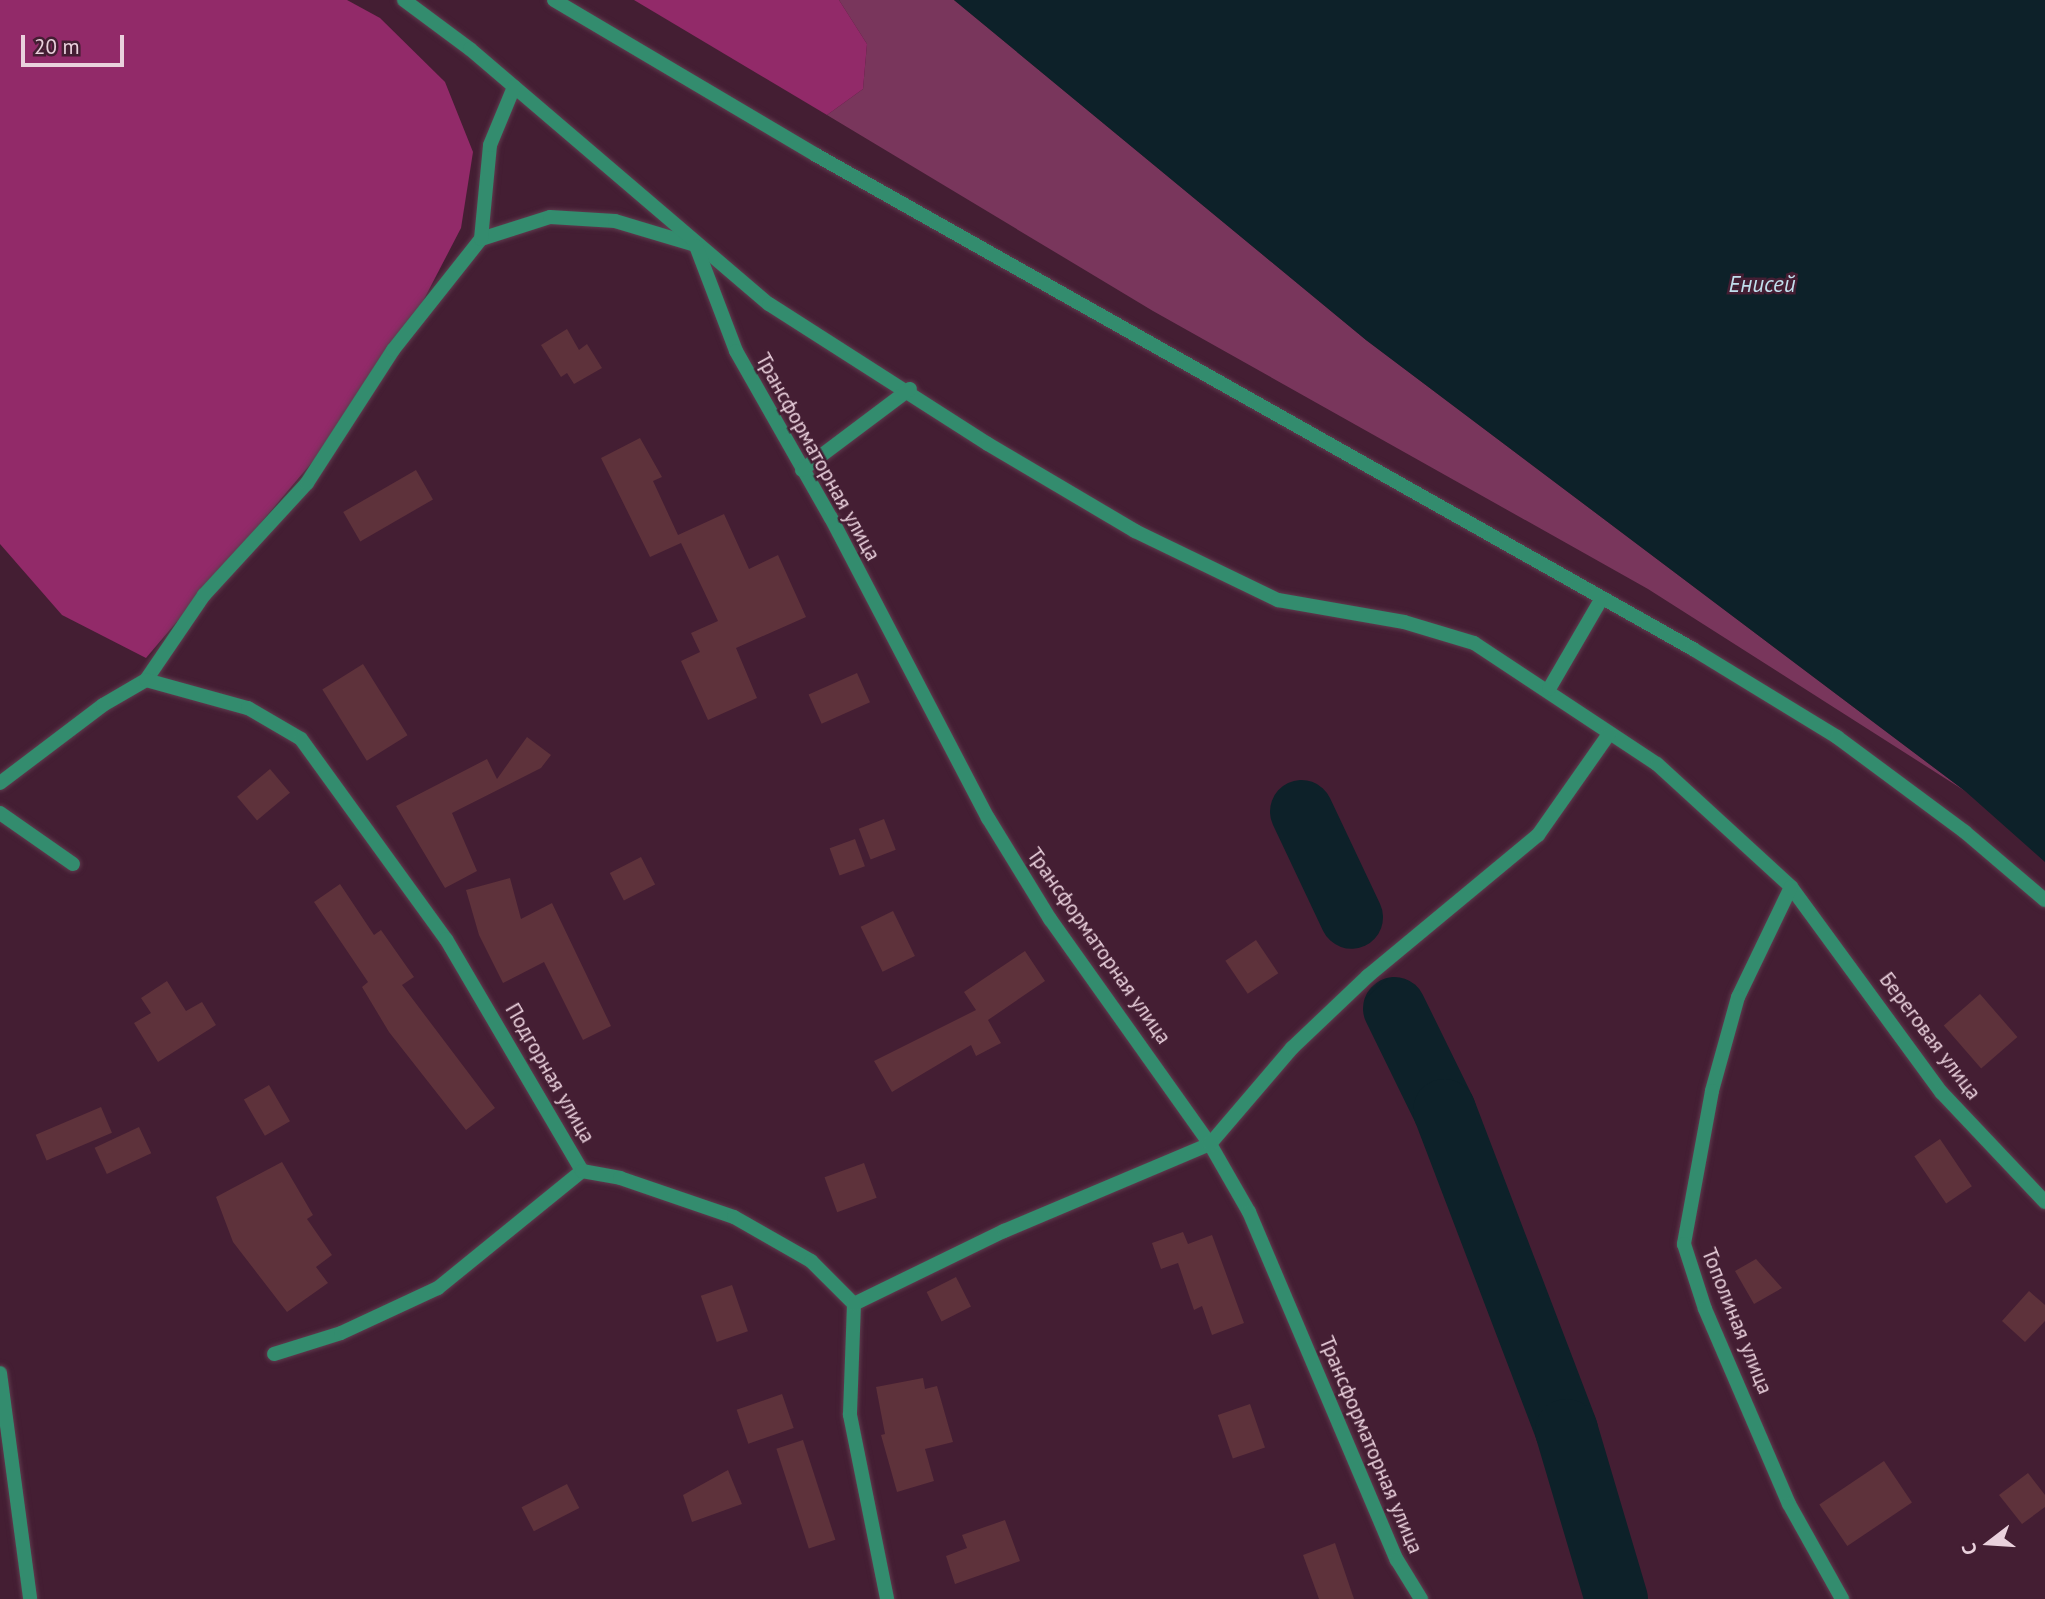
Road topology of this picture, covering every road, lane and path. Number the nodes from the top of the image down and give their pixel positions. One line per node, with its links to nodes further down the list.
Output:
1 (404, 0): 3 (street, Береговая улица)
2 (554, 0): 8 (street)
3 (514, 87): 4 (street); 5 (street, Береговая улица)
4 (481, 239): 5 (street); 9 (street)
5 (695, 245): 6 (street, Береговая улица); 7 (street, Трансформаторная улица)
6 (910, 389): 7 (street); 10 (street, Береговая улица)
7 (802, 470): 17 (street, Трансформаторная улица)
8 (1602, 598): 10 (street); 16 (street)
9 (146, 680): 12 (street); 18 (street, Подгорная улица)
10 (1549, 689): 11 (street, Береговая улица)
11 (1609, 734): 15 (street, Береговая улица); 17 (street)
12 (0, 783)
13 (0, 813): 14 (street)
14 (73, 864)
15 (1791, 887): 19 (street, Береговая улица); 26 (street, Тополиная улица)
16 (2045, 900)
17 (1210, 1144): 20 (street); 25 (street, Трансформаторная улица)
18 (582, 1171): 20 (street, Подгорная улица); 21 (street)
19 (2045, 1202)
20 (854, 1304): 24 (street)
21 (274, 1354)
22 (0, 1373): 23 (street)
23 (30, 1599)
24 (887, 1599)
25 (1421, 1599)
26 (1842, 1599)

